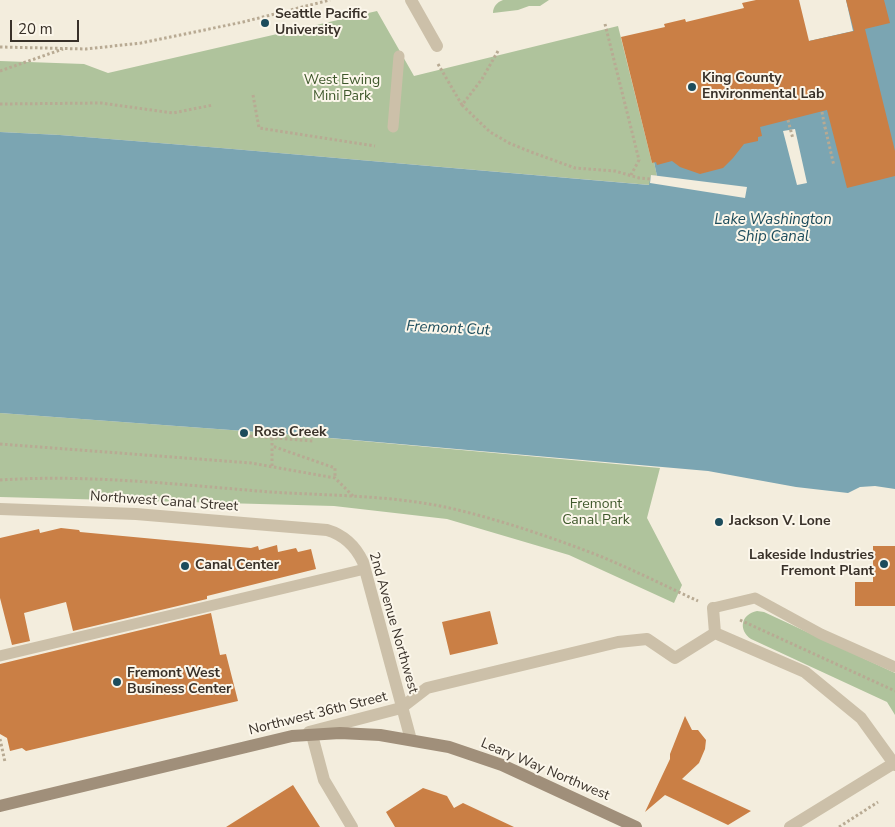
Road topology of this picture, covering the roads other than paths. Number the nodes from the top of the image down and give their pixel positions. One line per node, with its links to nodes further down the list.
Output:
1 (410, 0): 2 (street)
2 (436, 51)
3 (399, 56): 4 (lane)
4 (393, 128)
5 (0, 509): 6 (street, Northwest Canal Street)
6 (326, 530): 7 (street, 2nd Avenue Northwest)
7 (365, 569): 10 (lane); 12 (street, 2nd Avenue Northwest)
8 (713, 608): 9 (street); 11 (lane)
9 (715, 632): 12 (street, Northwest 36th Street); 16 (street)
10 (0, 656)
11 (895, 667)
12 (401, 708): 14 (street, Northwest 36th Street); 15 (street, 2nd Avenue Northwest)
13 (312, 735): 14 (main road, Leary Way Northwest); 15 (main road, Leary Way Northwest); 18 (street)
14 (292, 736): 17 (main road, Northwest 36th Street)
15 (410, 740): 19 (main road, Leary Way Northwest)
16 (894, 764): 20 (street)
17 (0, 806)
18 (352, 827)
19 (636, 827)
20 (790, 827)

